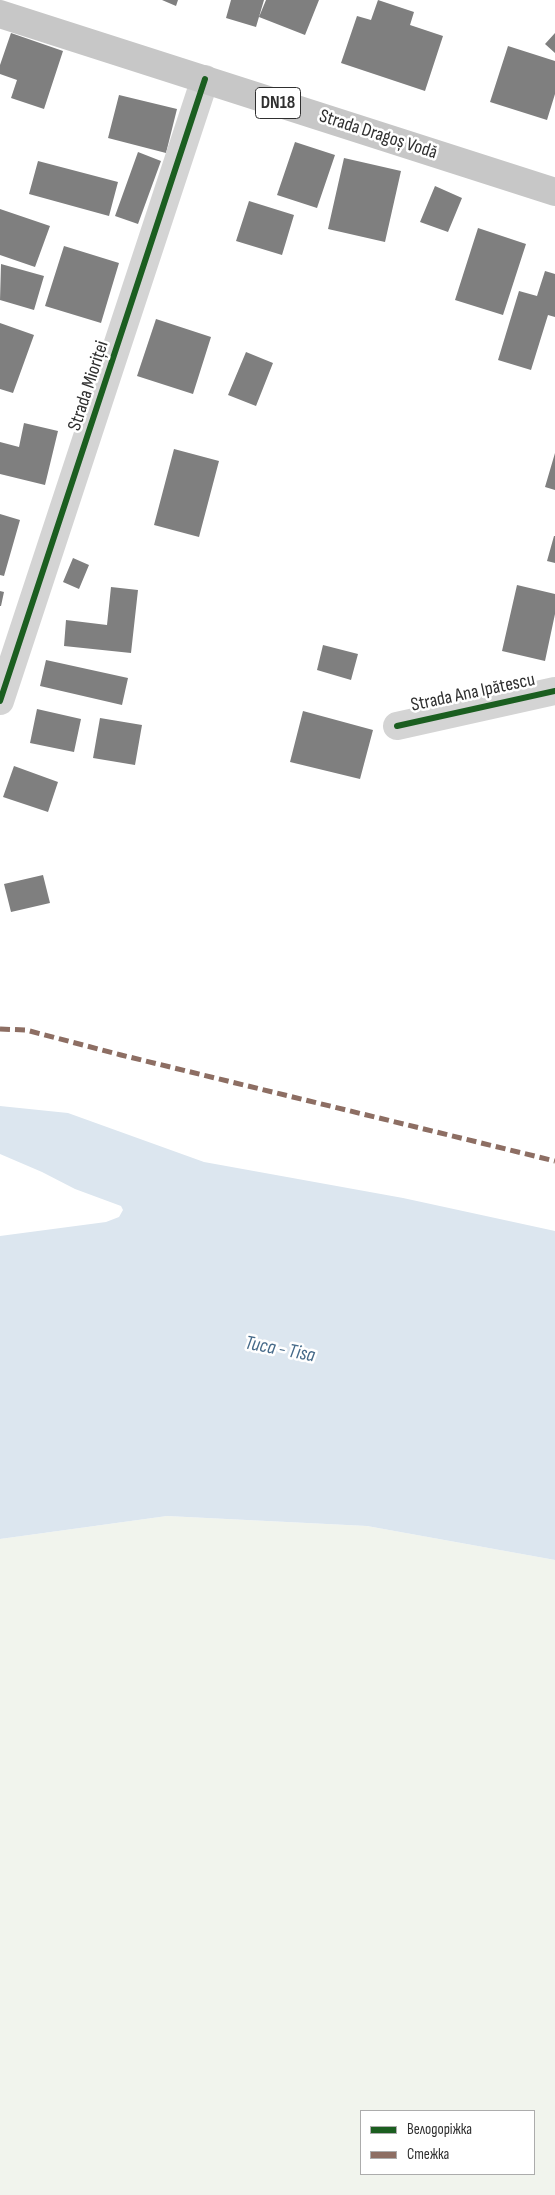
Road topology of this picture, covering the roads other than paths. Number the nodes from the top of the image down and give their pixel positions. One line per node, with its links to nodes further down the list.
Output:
1 (0, 14): 2 (main road, Strada Dragoș Vodă / DN18)
2 (205, 79): 3 (main road, Strada Dragoș Vodă / DN18); 5 (street, Strada Mioriței)
3 (555, 192)
4 (555, 691): 6 (street, Strada Ana Ipătescu)
5 (0, 701)
6 (398, 726)

